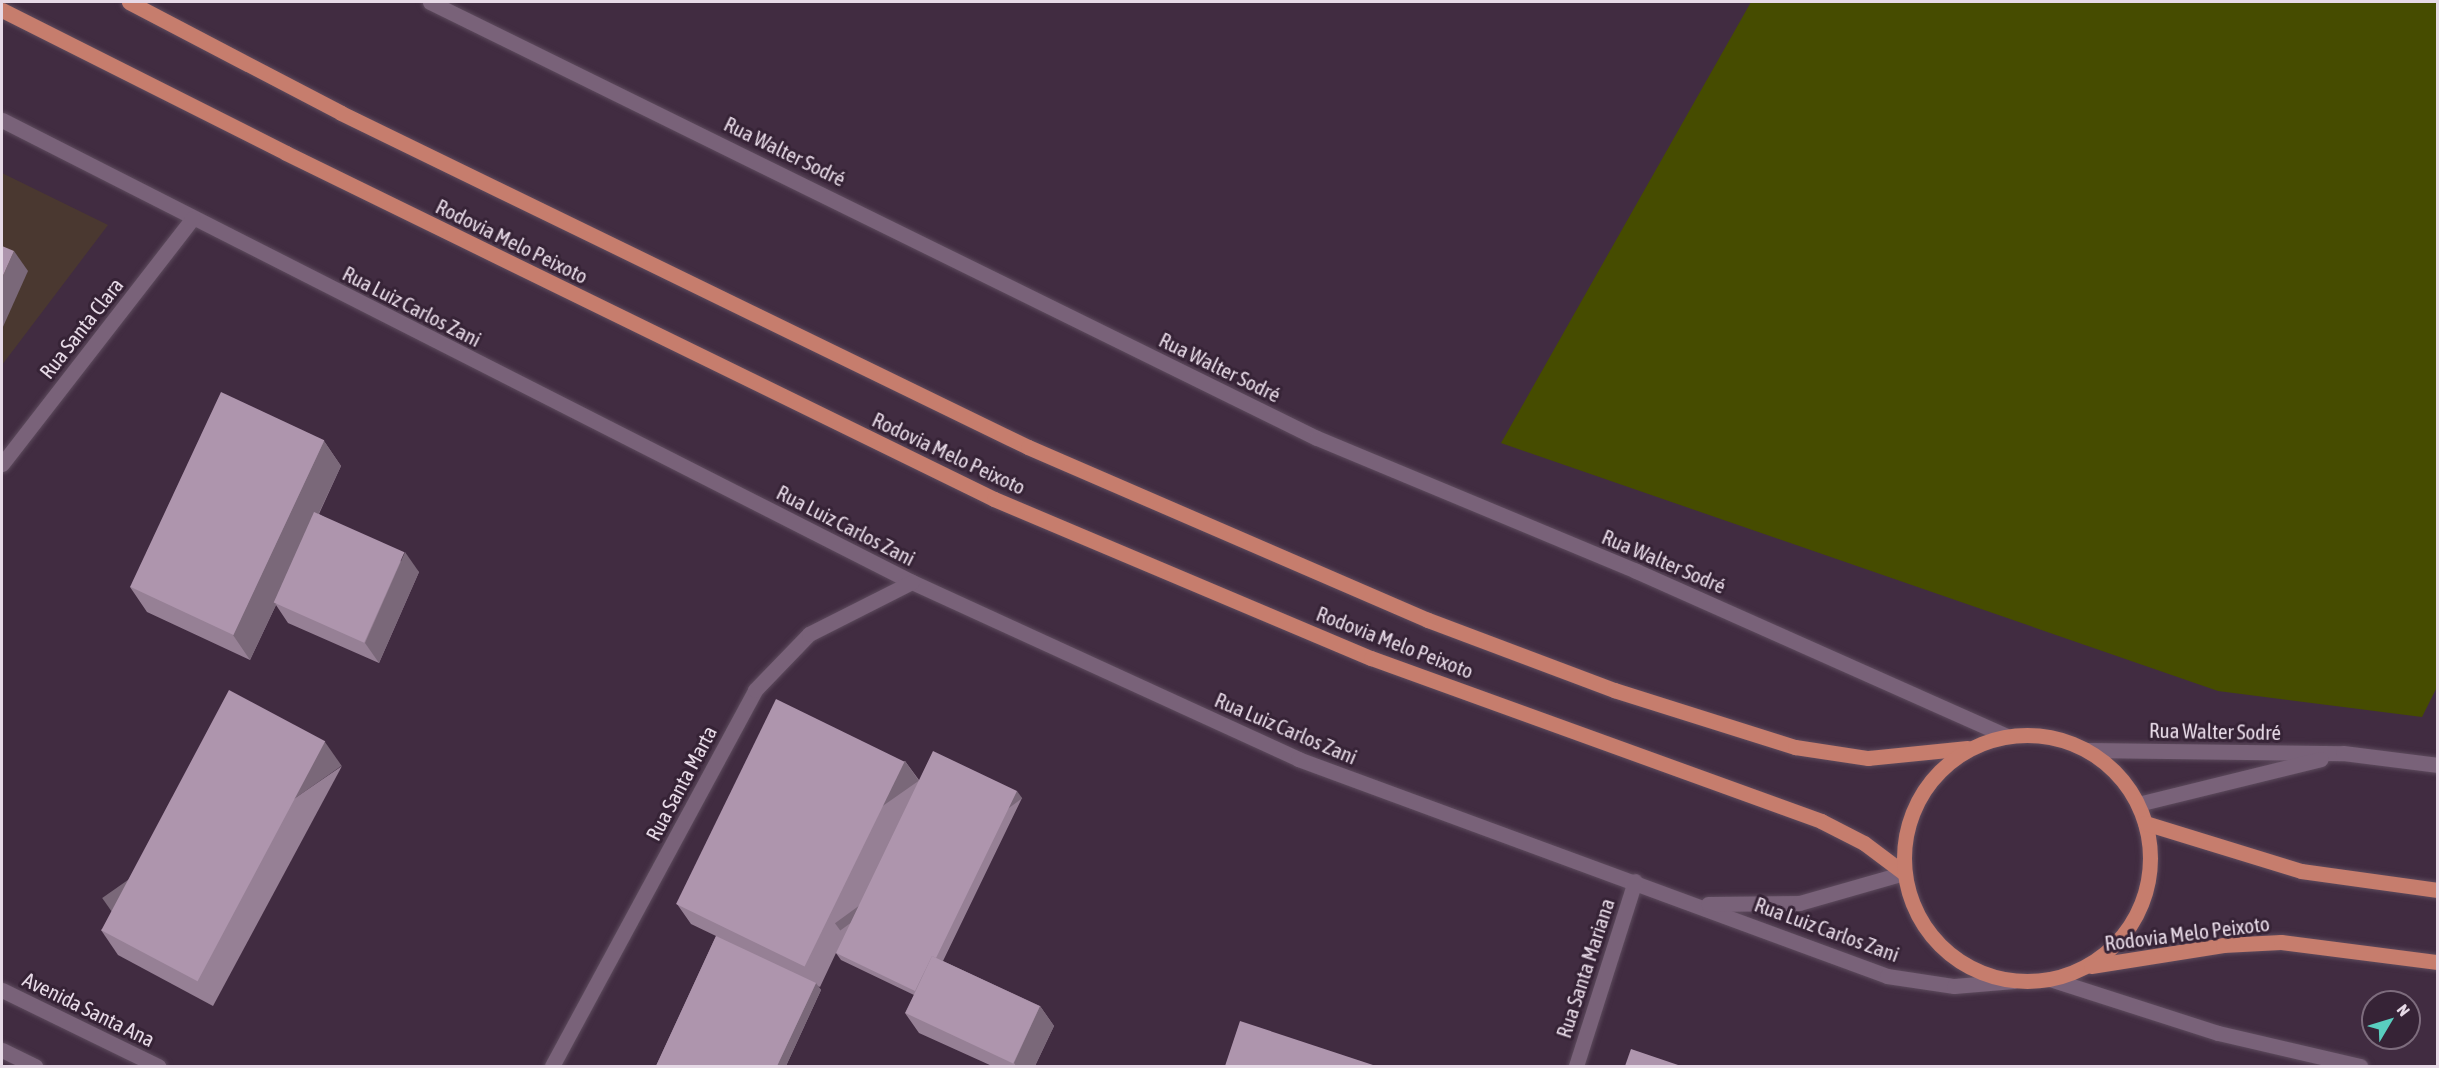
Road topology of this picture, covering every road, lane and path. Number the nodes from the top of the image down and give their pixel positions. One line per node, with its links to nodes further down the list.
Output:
1 (129, 2): 9 (main road, Rodovia Melo Peixoto)
2 (430, 2): 8 (street, Rua Walter Sodré)
3 (2, 10): 15 (main road, Rodovia Melo Peixoto)
4 (2, 120): 5 (street, Rua Luiz Carlos Zani)
5 (193, 218): 6 (street, Rua Santa Clara); 7 (street, Rua Luiz Carlos Zani)
6 (2, 464)
7 (912, 582): 16 (street, Rua Luiz Carlos Zani); 27 (street, Rua Santa Marta)
8 (2007, 736): 9 (main road); 10 (main road)
9 (1968, 748): 15 (main road)
10 (2087, 750): 11 (street, Rua Walter Sodré); 13 (main road)
11 (2343, 753): 12 (street, Rua Walter Sodré); 13 (street, Rua Walter Sodré)
12 (2438, 765)
13 (2138, 804): 14 (main road)
14 (2145, 823): 17 (main road); 20 (main road)
15 (1904, 873): 18 (street, Rua Luiz Carlos Zani); 22 (main road)
16 (1635, 882): 18 (street, Rua Luiz Carlos Zani); 28 (street, Rua Santa Mariana)
17 (2438, 890)
18 (1699, 904): 22 (street, Rua Luiz Carlos Zani)
19 (2438, 962): 20 (main road, Rodovia Melo Peixoto)
20 (2085, 967): 21 (main road)
21 (2050, 979): 22 (main road); 29 (street)
22 (2014, 981)
23 (2, 990): 26 (street, Avenida Santa Ana)
24 (2, 1050): 25 (street)
25 (35, 1066)
26 (158, 1066)
27 (552, 1066)
28 (1576, 1066)
29 (2360, 1066)

